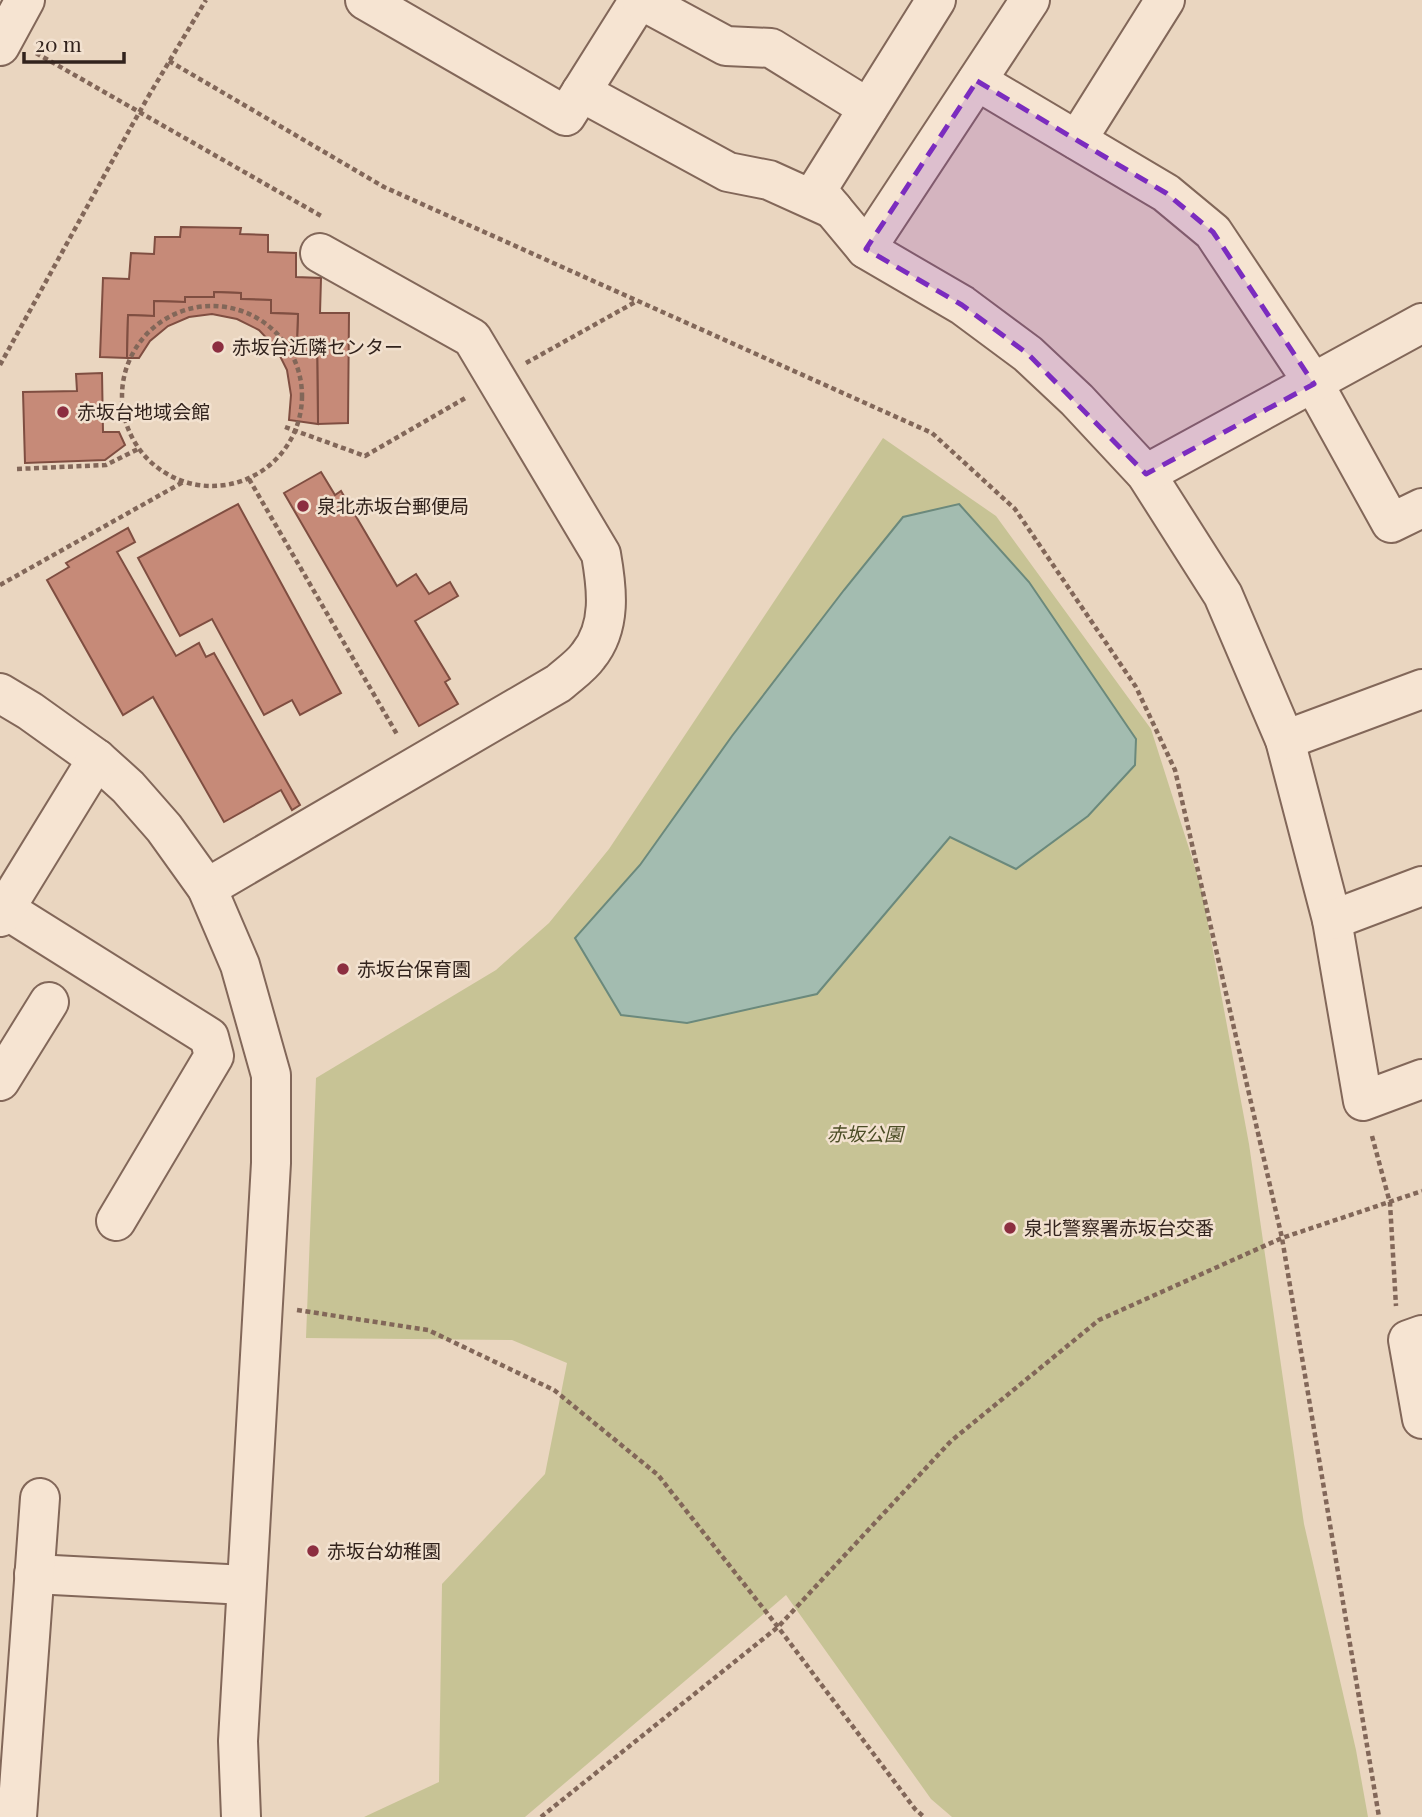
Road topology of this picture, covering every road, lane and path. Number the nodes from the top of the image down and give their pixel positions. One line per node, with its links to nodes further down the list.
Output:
1 (25, 0): 9 (street)
2 (206, 0): 10 (path)
3 (365, 0): 12 (street)
4 (640, 0): 8 (street); 12 (street)
5 (936, 0): 13 (street)
6 (1030, 0): 11 (street)
7 (1166, 0): 14 (street)
8 (693, 12): 13 (street)
9 (15, 47): 16 (path)
10 (169, 61): 19 (path, bridge); 44 (path)
11 (977, 81): 14 (street); 17 (street)
12 (581, 92): 15 (street)
13 (868, 108): 15 (street)
14 (1077, 140): 20 (street)
15 (833, 209): 17 (street)
16 (324, 236): 32 (street)
17 (866, 249): 23 (street)
18 (1422, 323): 20 (street)
19 (0, 365)
20 (1314, 384): 23 (street); 26 (street)
21 (138, 449): 22 (path); 24 (path); 25 (path)
22 (16, 469)
23 (1146, 474): 30 (street)
24 (187, 480): 25 (path); 27 (path)
25 (249, 480): 32 (path)
26 (1422, 508)
27 (0, 585)
28 (1422, 689): 30 (street)
29 (0, 693): 31 (street)
30 (1285, 740): 36 (street)
31 (97, 759): 34 (street); 35 (street)
32 (416, 767): 34 (street)
33 (1422, 886): 36 (street)
34 (207, 888): 45 (street)
35 (2, 913): 43 (street)
36 (1332, 920): 40 (street)
37 (49, 1002): 39 (street)
38 (1422, 1079): 40 (street)
39 (0, 1081)
40 (1363, 1101): 42 (path)
41 (1422, 1191): 42 (path)
42 (1390, 1203): 44 (path); 46 (path)
43 (116, 1221)
44 (1282, 1238): 51 (path); 56 (path)
45 (261, 1305): 50 (street); 51 (path)
46 (1415, 1338): 47 (street)
47 (1422, 1419)
48 (40, 1498): 49 (street)
49 (34, 1574): 50 (street); 52 (street)
50 (246, 1585): 53 (street)
51 (778, 1627): 54 (path); 55 (path)
52 (17, 1817)
53 (241, 1817)
54 (541, 1817)
55 (924, 1817)
56 (1379, 1817)

